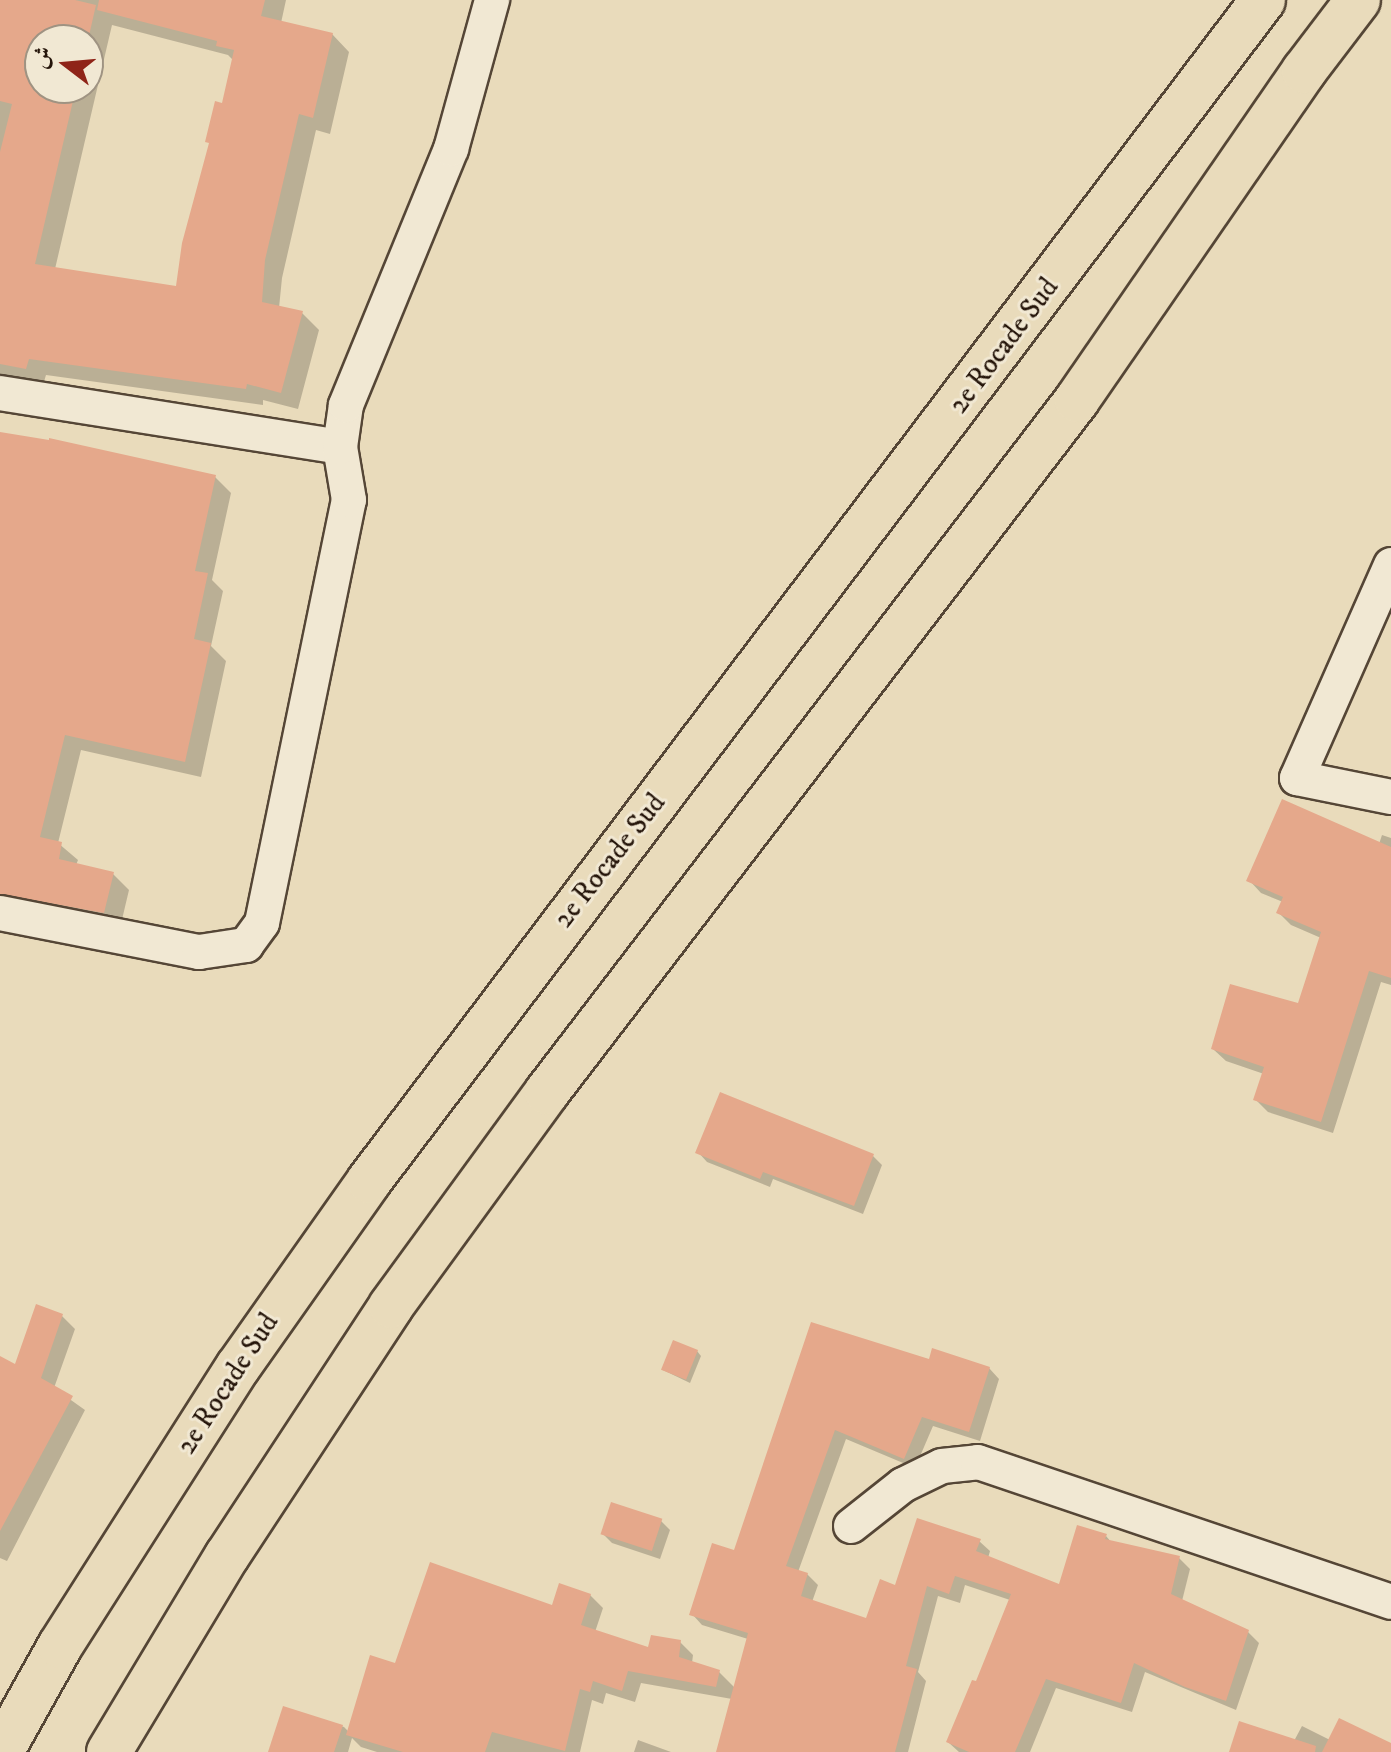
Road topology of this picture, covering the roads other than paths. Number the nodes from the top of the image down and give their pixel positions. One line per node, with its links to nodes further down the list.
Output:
1 (492, 0): 5 (street)
2 (1358, 0): 12 (highway)
3 (1258, 7): 11 (highway, 2e Rocade Sud)
4 (0, 393): 5 (street)
5 (340, 447): 8 (street)
6 (1391, 565): 7 (street)
7 (1391, 797)
8 (0, 913)
9 (851, 1526): 10 (street)
10 (1391, 1602)
11 (1, 1752)
12 (109, 1752)

